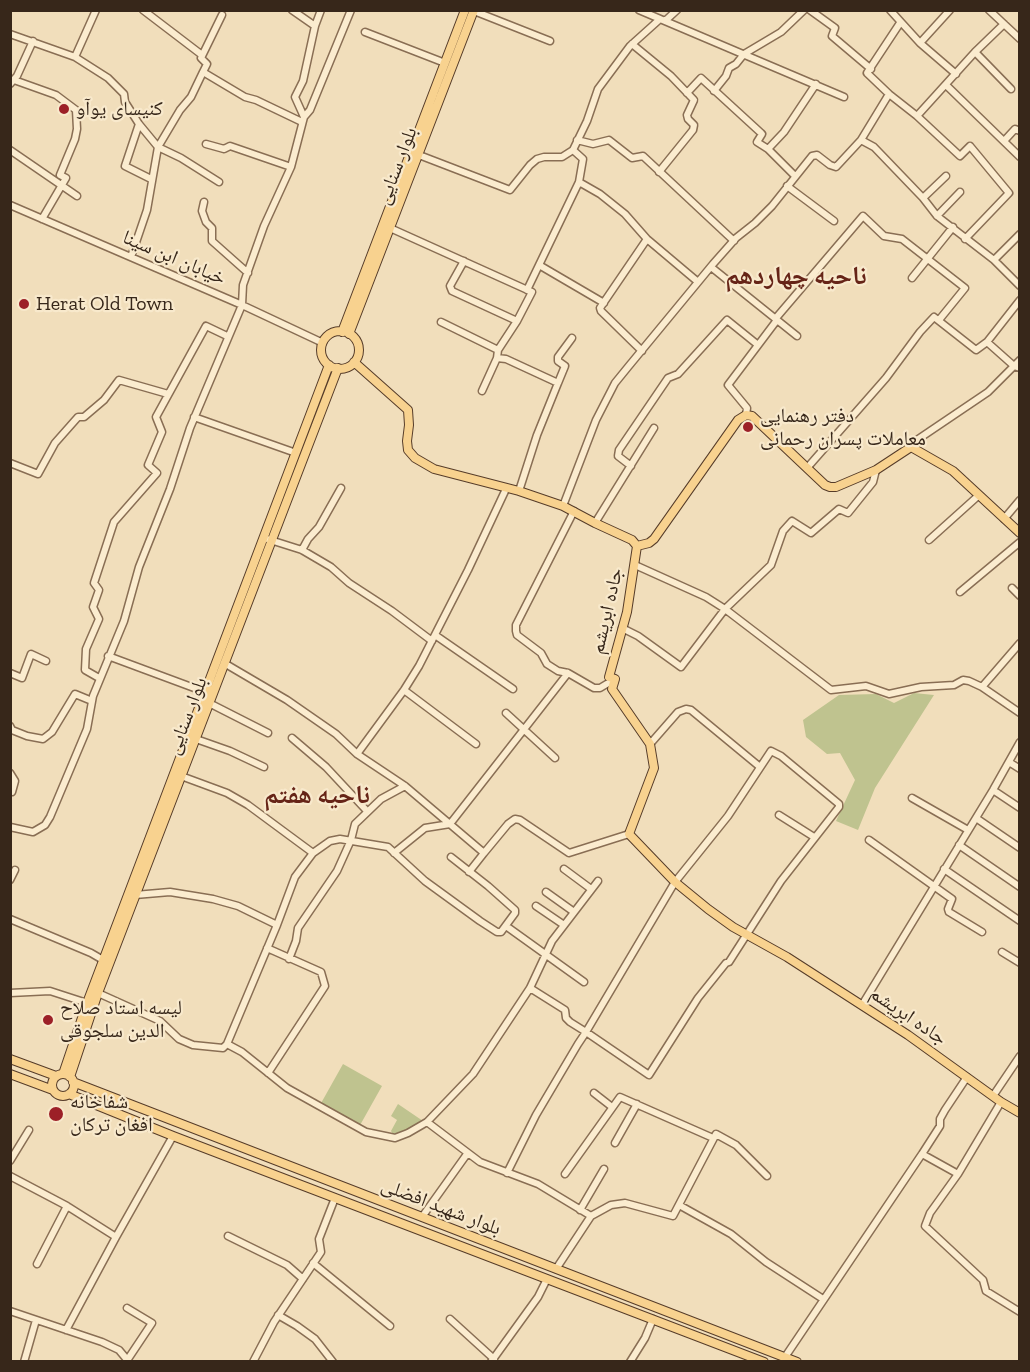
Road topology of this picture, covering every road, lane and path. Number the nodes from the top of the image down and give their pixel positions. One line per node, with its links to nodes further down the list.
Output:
1 (96, 10): 30 (street)
2 (143, 10): 29 (street)
3 (292, 10): 19 (street)
4 (321, 10): 19 (street)
5 (351, 10): 44 (street)
6 (465, 10): 31 (main road, بلوار سنایی)
7 (639, 10): 16 (street)
8 (677, 10): 16 (street)
9 (804, 10): 28 (street)
10 (810, 10): 32 (street)
11 (890, 10): 17 (street)
12 (950, 10): 25 (street)
13 (989, 10): 18 (street)
14 (474, 11): 24 (street); 55 (main road, بلوار سنایی)
15 (222, 15): 29 (street)
16 (662, 20): 26 (street); 28 (street)
17 (900, 23): 25 (street); 32 (street)
18 (1004, 24): 22 (street); 27 (street)
19 (315, 26): 44 (street)
20 (365, 32): 31 (street)
21 (10, 34): 23 (street)
22 (1020, 39)
23 (33, 41): 30 (street); 35 (street)
24 (550, 41)
25 (920, 43): 34 (street)
26 (632, 44): 40 (street); 47 (street)
27 (975, 52): 34 (street); 38 (street)
28 (744, 54): 36 (street); 39 (street)
29 (202, 55): 33 (street)
30 (75, 57): 45 (street)
31 (445, 63): 98 (main road, بلوار سنایی)
32 (871, 69): 41 (street)
33 (203, 72): 44 (street); 51 (street)
34 (956, 74): 37 (street)
35 (12, 82): 64 (street)
36 (816, 84): 42 (street); 52 (street)
37 (946, 85): 43 (street); 49 (street)
38 (1011, 90)
39 (714, 91): 40 (street); 52 (street)
40 (687, 93): 58 (street)
41 (889, 94): 43 (street); 48 (street)
42 (844, 97)
43 (917, 116): 77 (street)
44 (303, 119): 57 (street)
45 (139, 124): 51 (street); 61 (street)
46 (1020, 131): 49 (street)
47 (577, 140): 54 (street); 58 (street)
48 (861, 140): 59 (street); 68 (street)
49 (1004, 141): 56 (street)
50 (206, 144): 57 (street)
51 (158, 147): 61 (street); 62 (street)
52 (768, 149): 59 (street)
53 (10, 150): 64 (street)
54 (573, 150): 55 (street); 63 (street)
55 (419, 155): 75 (main road, بلوار سنایی)
56 (1020, 157)
57 (291, 167): 86 (street)
58 (659, 172): 79 (street)
59 (795, 176): 65 (street)
60 (946, 176): 68 (street)
61 (151, 179): 80 (street)
62 (219, 182)
63 (579, 182): 78 (street); 84 (street)
64 (61, 185): 67 (street); 72 (street)
65 (787, 186): 73 (street); 79 (street)
66 (960, 192): 71 (street)
67 (77, 196)
68 (923, 198): 71 (street)
69 (204, 202): 86 (street)
70 (10, 205): 72 (street, خیابان ابن سینا)
71 (937, 216): 74 (street)
72 (42, 219): 80 (street, خیابان ابن سینا)
73 (834, 221)
74 (953, 227): 77 (street); 81 (street)
75 (390, 228): 83 (street); 98 (main road, بلوار سنایی)
76 (1020, 234): 82 (street)
77 (965, 238): 82 (street)
78 (647, 239): 88 (street); 92 (street)
79 (734, 241): 85 (street)
80 (131, 257): 93 (street, خیابان ابن سینا)
81 (927, 258): 87 (street); 94 (street); 95 (street)
82 (994, 260): 89 (street)
83 (464, 261): 90 (street); 96 (street)
84 (539, 265): 90 (street); 92 (street)
85 (711, 267): 88 (street); 94 (street)
86 (248, 273): 93 (street)
87 (912, 278)
88 (698, 282): 105 (street)
89 (1020, 286)
90 (527, 290): 96 (street)
91 (1020, 300): 102 (street)
92 (604, 303): 105 (street)
93 (242, 305): 99 (street); 103 (street, خیابان ابن سینا)
94 (777, 319): 100 (street); 104 (street)
95 (939, 320): 102 (street); 122 (street)
96 (517, 321): 106 (street)
97 (441, 322): 106 (street)
98 (346, 333): 103 (main road); 108 (main road)
99 (227, 336): 114 (street); 116 (street)
100 (796, 336)
101 (572, 338): 112 (street)
102 (987, 342): 110 (street)
103 (323, 343): 109 (main road)
104 (758, 345): 115 (street); 121 (street)
105 (642, 351): 129 (street)
106 (498, 354): 112 (street); 113 (street)
107 (1020, 360): 110 (street)
108 (354, 362): 111 (main road); 125 (main road, جاده ابریشم)
109 (329, 365): 111 (main road); 119 (main road, بلوار سنایی)
110 (1017, 367): 118 (street)
111 (338, 368): 135 (main road, بلوار سنایی)
112 (558, 383): 126 (street)
113 (482, 391)
114 (168, 394): 120 (street); 153 (street)
115 (746, 415): 122 (main road); 138 (main road)
116 (194, 417): 119 (street); 148 (street)
117 (654, 428): 121 (street)
118 (911, 447): 123 (main road); 127 (main road)
119 (296, 453): 134 (main road, بلوار سنایی)
120 (10, 463)
121 (631, 466): 132 (street)
122 (807, 468): 123 (main road)
123 (876, 470): 144 (street)
124 (340, 488): 139 (street)
125 (506, 489): 126 (main road, جاده ابریشم); 146 (street)
126 (519, 491): 129 (main road, جاده ابریشم)
127 (978, 496): 131 (main road); 136 (street)
128 (1020, 500): 131 (street)
129 (563, 506): 130 (main road, جاده ابریشم)
130 (574, 511): 132 (main road, جاده ابریشم); 152 (street)
131 (1004, 519): 133 (main road)
132 (595, 523): 138 (main road, جاده ابریشم)
133 (1020, 533)
134 (264, 538): 135 (street); 158 (main road, بلوار سنایی)
135 (273, 540): 139 (street); 150 (main road, بلوار سنایی)
136 (929, 540)
137 (1020, 542): 142 (street)
138 (637, 546): 140 (main road, جاده ابریشم)
139 (302, 550): 146 (street)
140 (635, 565): 144 (street); 145 (main road, جاده ابریشم)
141 (1012, 588): 143 (street)
142 (960, 592)
143 (1020, 596)
144 (724, 609): 145 (street); 155 (street)
145 (622, 628): 154 (main road, جاده ابریشم)
146 (433, 638): 156 (street); 157 (street)
147 (1020, 644): 155 (street)
148 (108, 656): 153 (street); 158 (street)
149 (46, 661): 151 (street)
150 (224, 663): 160 (main road, بلوار سنایی); 171 (street)
151 (10, 673)
152 (568, 673): 154 (street); 164 (street)
153 (99, 678): 159 (street)
154 (615, 680): 170 (main road, جاده ابریشم)
155 (982, 687): 162 (street)
156 (513, 689)
157 (404, 690): 169 (street); 171 (street)
158 (205, 692): 225 (main road, بلوار سنایی)
159 (92, 701): 163 (street); 188 (street)
160 (209, 703): 165 (street); 167 (main road, بلوار سنایی)
161 (506, 713): 164 (street)
162 (1020, 713)
163 (10, 726)
164 (525, 729): 172 (street); 187 (street)
165 (268, 733)
166 (292, 738): 184 (street)
167 (196, 739): 174 (street); 178 (main road, بلوار سنایی)
168 (1020, 742): 173 (street)
169 (476, 744)
170 (650, 744): 175 (street); 190 (main road)
171 (357, 754): 179 (street)
172 (555, 758)
173 (1009, 762): 176 (street); 180 (street)
174 (264, 767)
175 (760, 767): 191 (street); 206 (street)
176 (1020, 769)
177 (10, 773): 181 (street)
178 (181, 776): 196 (street); 211 (main road, بلوار سنایی)
179 (405, 786): 184 (street); 187 (street)
180 (993, 790): 183 (street); 186 (street)
181 (12, 792)
182 (912, 798): 189 (street)
183 (1020, 808)
184 (367, 811): 192 (street)
185 (779, 815): 191 (street)
186 (976, 818): 189 (street); 195 (street)
187 (450, 824): 197 (street); 198 (street)
188 (10, 827)
189 (968, 830): 194 (street)
190 (629, 834): 198 (street); 206 (main road, جاده ابریشم)
191 (814, 837): 220 (street)
192 (351, 840): 196 (street); 197 (street); 224 (street)
193 (869, 840): 207 (street)
194 (959, 845): 201 (street); 208 (street)
195 (1020, 848)
196 (313, 853): 216 (street)
197 (394, 853): 218 (street)
198 (484, 853): 203 (street)
199 (451, 857): 203 (street)
200 (564, 869): 209 (street)
201 (945, 869): 207 (street); 215 (street)
202 (15, 870): 204 (street)
203 (469, 872): 218 (street)
204 (10, 880)
205 (598, 881): 209 (street)
206 (675, 882): 220 (main road, جاده ابریشم); 233 (street)
207 (934, 887): 219 (street); 232 (street)
208 (1020, 887)
209 (591, 889): 213 (street)
210 (546, 892): 213 (street)
211 (135, 895): 216 (street); 230 (main road, بلوار سنایی)
212 (536, 906): 217 (street)
213 (574, 912): 217 (street)
214 (10, 920): 225 (street)
215 (1020, 921)
216 (277, 925): 221 (street)
217 (564, 925): 223 (street)
218 (506, 926): 223 (street)
219 (982, 932)
220 (747, 935): 232 (main road, جاده ابریشم); 233 (street)
221 (267, 948): 224 (street); 234 (street)
222 (1002, 952): 226 (street)
223 (545, 956): 227 (street); 228 (street)
224 (289, 959): 237 (street)
225 (103, 960): 231 (main road, بلوار سنایی)
226 (1020, 963)
227 (584, 982)
228 (530, 988): 233 (street); 249 (street)
229 (10, 993): 231 (street)
230 (98, 993): 234 (street); 239 (main road, بلوار سنایی)
231 (87, 1003): 239 (main road, بلوار سنایی)
232 (862, 1005): 240 (main road, جاده ابریشم)
233 (586, 1032): 258 (street)
234 (227, 1044): 237 (street)
235 (1020, 1056): 244 (street)
236 (10, 1059): 239 (main road, بلوار شهید افضلی)
237 (268, 1073): 249 (street)
238 (10, 1074): 241 (main road)
239 (66, 1077): 241 (main road); 243 (main road); 264 (main road, بلوار شهید افضلی)
240 (967, 1077): 244 (main road, جاده ابریشم); 255 (street)
241 (53, 1090): 243 (main road, بلوار شهید افضلی)
242 (594, 1093): 247 (street)
243 (69, 1094): 251 (main road, بلوار شهید افضلی)
244 (993, 1096): 245 (main road, جاده ابریشم)
245 (1000, 1102): 248 (main road, جاده ابریشم); 260 (street)
246 (638, 1104): 247 (street); 252 (street); 253 (street)
247 (612, 1107): 259 (street)
248 (1020, 1113)
249 (427, 1122): 254 (street)
250 (29, 1130): 256 (street)
251 (173, 1136): 263 (main road, بلوار شهید افضلی); 272 (street)
252 (713, 1138): 262 (street); 265 (street)
253 (615, 1143)
254 (467, 1154): 258 (street); 270 (street)
255 (922, 1154): 260 (street); 278 (street)
256 (10, 1161)
257 (604, 1169): 267 (street)
258 (507, 1173): 267 (street)
259 (565, 1174)
260 (958, 1174): 282 (street)
261 (10, 1176): 266 (street)
262 (767, 1176)
263 (335, 1198): 268 (main road, بلوار شهید افضلی); 273 (street)
264 (384, 1203): 268 (main road); 270 (main road, بلوار شهید افضلی)
265 (679, 1205): 269 (street); 278 (street)
266 (67, 1206): 272 (street); 274 (street)
267 (580, 1210): 269 (street)
268 (379, 1215): 276 (main road, بلوار شهید افضلی)
269 (591, 1216): 275 (street)
270 (422, 1217): 275 (main road, بلوار شهید افضلی)
271 (228, 1236): 277 (street)
272 (116, 1237): 288 (street)
273 (314, 1263): 277 (street); 287 (street)
274 (37, 1264)
275 (556, 1269): 279 (main road, بلوار شهید افضلی)
276 (547, 1279): 284 (main road, بلوار شهید افضلی); 291 (street)
277 (303, 1280): 283 (street)
278 (823, 1299): 289 (street)
279 (648, 1305): 284 (main road); 289 (main road, بلوار شهید افضلی)
280 (127, 1308): 290 (street)
281 (10, 1311): 286 (street)
282 (1020, 1312)
283 (278, 1315): 293 (street); 294 (street)
284 (649, 1318): 295 (street); 296 (main road, بلوار شهید افضلی)
285 (450, 1319): 291 (street)
286 (36, 1320): 288 (street); 292 (street)
287 (390, 1326)
288 (66, 1330): 290 (street)
289 (785, 1357): 297 (main road, بلوار شهید افضلی)
290 (128, 1360)
291 (493, 1360)
292 (24, 1362)
293 (253, 1362)
294 (333, 1362)
295 (630, 1362)
296 (764, 1362)
297 (797, 1362)

